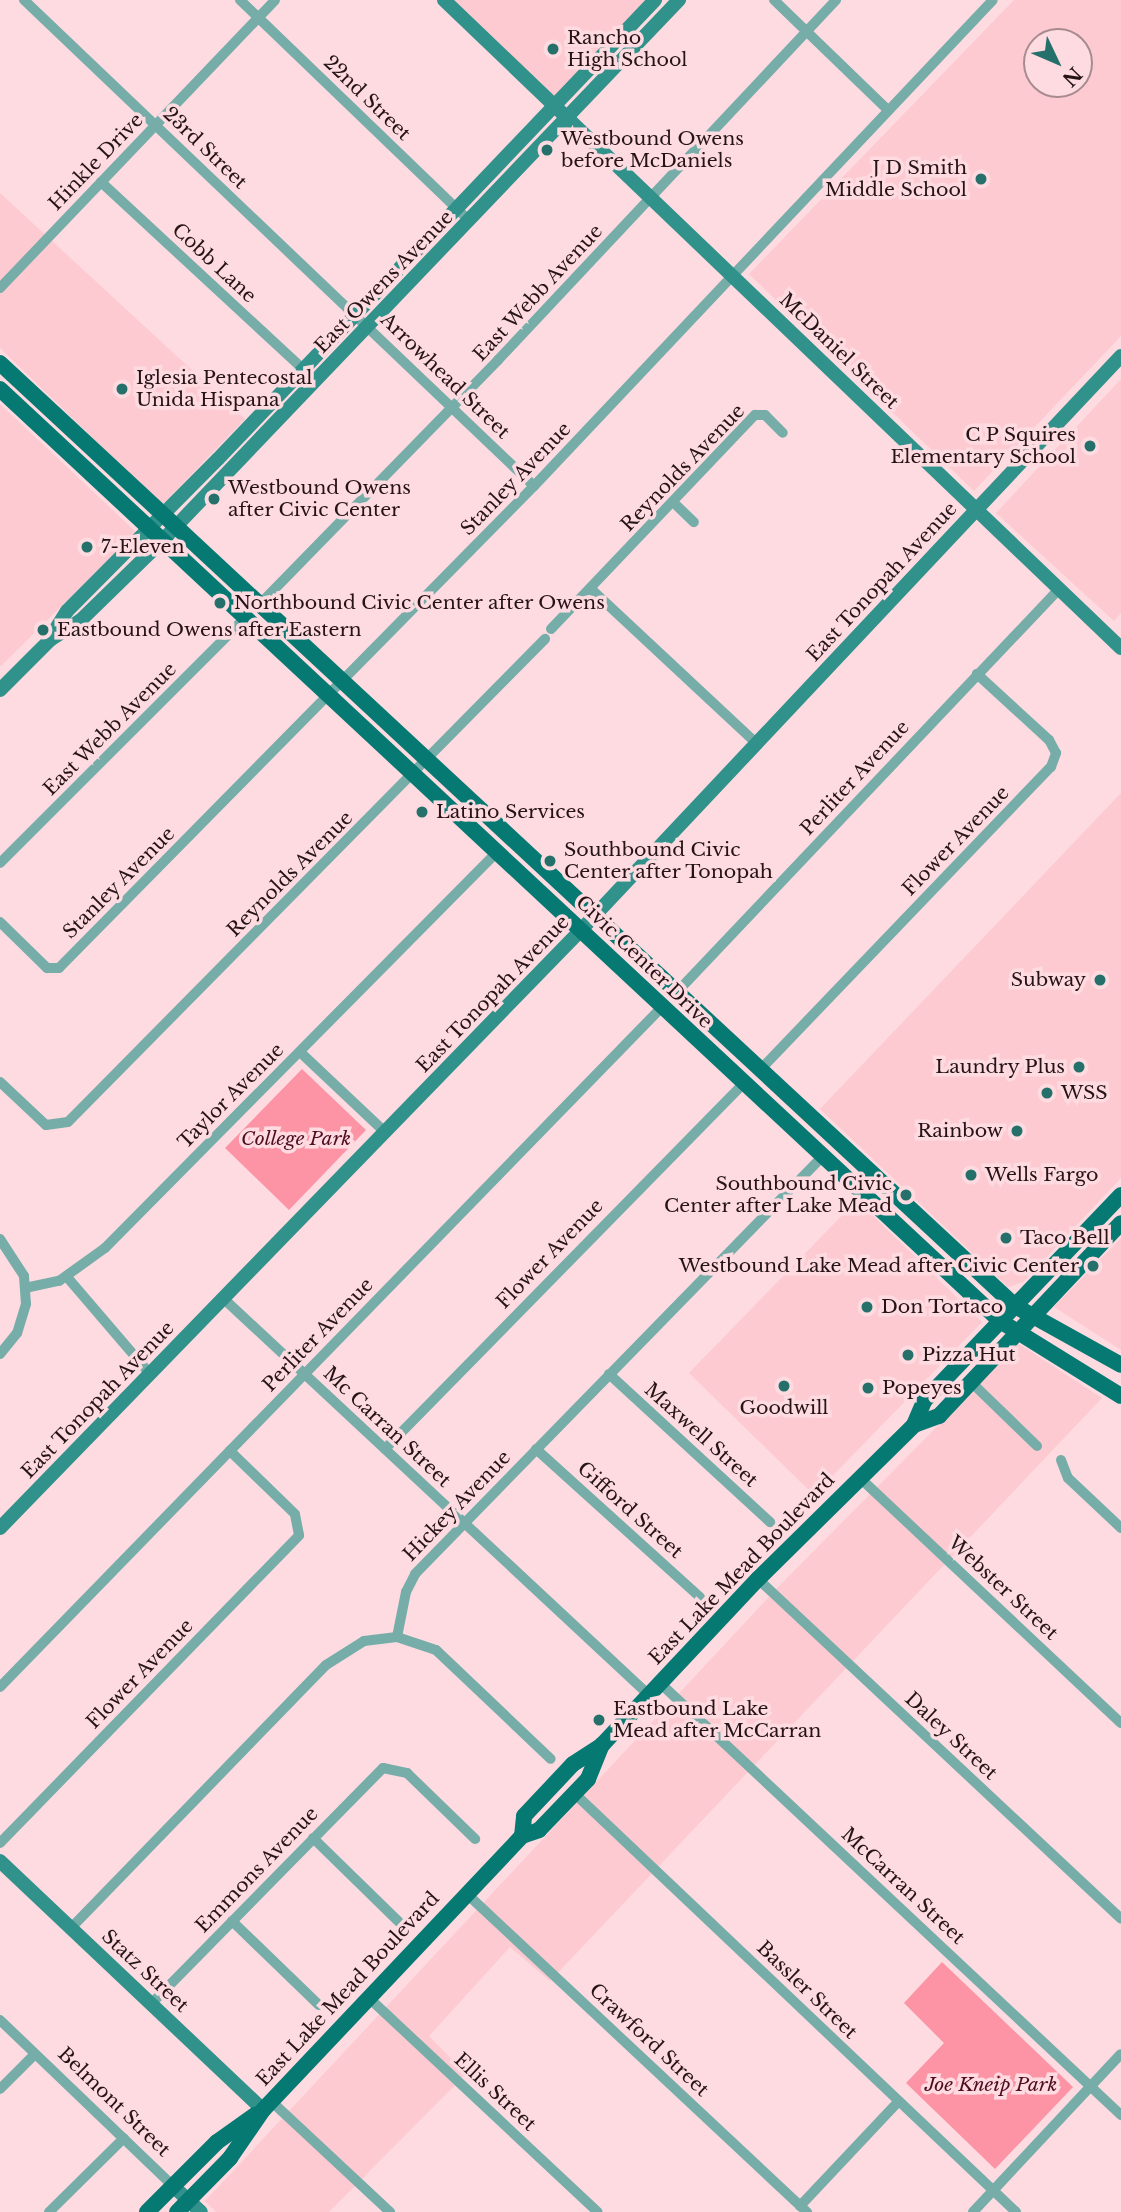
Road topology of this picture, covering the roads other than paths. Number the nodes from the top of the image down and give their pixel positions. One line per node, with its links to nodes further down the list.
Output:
1 (24, 0): 15 (street, 23rd Street)
2 (240, 0): 10 (street, 22nd Street)
3 (275, 0): 10 (street, Hinkle Drive)
4 (444, 0): 14 (street, McDaniel Street)
5 (679, 0): 12 (street, East Owens Avenue)
6 (774, 0): 11 (street)
7 (836, 0): 11 (street, East Webb Avenue)
8 (993, 0): 13 (street, Stanley Avenue)
9 (651, 5): 12 (street); 14 (street, East Owens Avenue)
10 (258, 17): 15 (street, Hinkle Drive); 18 (street, 22nd Street)
11 (807, 31): 13 (street); 17 (street, East Webb Avenue)
12 (647, 33): 14 (street, East Owens Avenue)
13 (888, 110): 20 (street, Stanley Avenue)
14 (561, 112): 17 (street, McDaniel Street); 18 (street, East Owens Avenue); 19 (street, East Owens Avenue)
15 (156, 125): 16 (street, Hinkle Drive); 22 (street, 23rd Street)
16 (101, 182): 21 (street, Hinkle Drive); 25 (street, Cobb Lane)
17 (651, 198): 20 (street, McDaniel Street); 27 (street, East Webb Avenue)
18 (457, 209): 19 (street, 22nd Street); 22 (street, East Owens Avenue)
19 (469, 220): 22 (street, East Owens Avenue)
20 (733, 277): 29 (street, Stanley Avenue); 31 (street, McDaniel Street)
21 (0, 288)
22 (362, 321): 25 (street, East Owens Avenue); 27 (street, Arrowhead Street); 33 (street, East Owens Avenue)
23 (1121, 356): 31 (street, East Tonopah Avenue)
24 (3, 369): 33 (main road, Civic Center Drive)
25 (304, 370): 33 (street, East Owens Avenue)
26 (0, 389): 34 (main road, Civic Center Drive)
27 (452, 408): 29 (street, Arrowhead Street); 37 (street, East Webb Avenue)
28 (783, 433): 30 (street, Reynolds Avenue)
29 (534, 485): 43 (street, Stanley Avenue)
30 (673, 502): 32 (street); 35 (street, Reynolds Avenue)
31 (976, 510): 36 (street, McDaniel Street); 46 (street, East Tonopah Avenue)
32 (694, 522)
33 (168, 523): 34 (street, East Owens Avenue); 37 (main road, Civic Center Drive)
34 (155, 536): 38 (main road, Civic Center Drive); 44 (street, East Owens Avenue)
35 (591, 589): 39 (street, Reynolds Avenue); 46 (street)
36 (1059, 589): 41 (street, McDaniel Street); 42 (street, Perliter Avenue)
37 (260, 604): 43 (main road, Civic Center Drive)
38 (245, 618): 45 (main road, Civic Center Drive); 50 (street, East Webb Avenue)
39 (551, 629)
40 (545, 639): 47 (street, Reynolds Avenue)
41 (1121, 648)
42 (977, 674): 54 (street, Perliter Avenue); 58 (street, Flower Avenue)
43 (343, 681): 45 (street, Stanley Avenue); 47 (main road, Civic Center Drive)
44 (0, 690)
45 (329, 696): 48 (main road, Civic Center Drive); 52 (street, Stanley Avenue)
46 (757, 744): 51 (street, East Tonopah Avenue)
47 (428, 760): 48 (street, Reynolds Avenue); 51 (main road, Civic Center Drive)
48 (413, 775): 49 (main road, Civic Center Drive); 59 (street, Reynolds Avenue)
49 (498, 851): 53 (main road, Civic Center Drive); 57 (street, Taylor Avenue)
50 (0, 863)
51 (595, 916): 53 (street, East Tonopah Avenue); 54 (main road, Civic Center Drive)
52 (0, 922)
53 (581, 930): 55 (main road, Civic Center Drive); 62 (street, East Tonopah Avenue)
54 (677, 992): 58 (main road, Civic Center Drive)
55 (662, 1007): 56 (main road, Civic Center Drive); 77 (street, Perliter Avenue)
56 (699, 1043): 58 (main road); 60 (main road, Civic Center Drive)
57 (300, 1052): 62 (street); 67 (street, Taylor Avenue)
58 (759, 1071): 61 (main road, Civic Center Drive)
59 (0, 1082)
60 (743, 1084): 61 (main road); 63 (main road, Civic Center Drive); 83 (street, Flower Avenue)
61 (800, 1108): 70 (main road, Civic Center Drive)
62 (385, 1132): 69 (street, East Tonopah Avenue)
63 (822, 1157): 72 (main road, Civic Center Drive); 78 (street, Hickey Avenue)
64 (1121, 1195): 70 (main road, East Lake Mead Boulevard)
65 (1121, 1223): 71 (main road, East Lake Mead Boulevard)
66 (0, 1239): 68 (street)
67 (67, 1277): 68 (street, Taylor Avenue); 76 (street)
68 (25, 1288): 74 (street)
69 (224, 1298): 76 (street, East Tonopah Avenue); 77 (street, Mc Carran Street)
70 (1015, 1306): 71 (main road, Civic Center Drive); 72 (main road, East Lake Mead Boulevard)
71 (1034, 1316): 73 (main road, East Lake Mead Boulevard); 75 (main road, Civic Center Drive)
72 (1000, 1321): 73 (main road, Civic Center Drive); 81 (main road, East Lake Mead Boulevard)
73 (1018, 1332): 79 (main road, East Lake Mead Boulevard); 80 (main road, Civic Center Drive)
74 (0, 1354)
75 (1121, 1365)
76 (150, 1374): 90 (street, East Tonopah Avenue)
77 (305, 1374): 83 (street, Mc Carran Street); 85 (street, Perliter Avenue)
78 (609, 1374): 84 (street, Hickey Avenue); 88 (street, Maxwell Street)
79 (971, 1382): 81 (main road, East Lake Mead Boulevard); 82 (street)
80 (1121, 1396)
81 (914, 1425): 87 (main road, East Lake Mead Boulevard)
82 (1038, 1446)
83 (385, 1449): 89 (street, Mc Carran Street)
84 (536, 1449): 89 (street, Hickey Avenue); 93 (street, Gifford Street)
85 (230, 1451): 96 (street, Perliter Avenue); 105 (street, Flower Avenue)
86 (1061, 1460): 91 (street)
87 (860, 1478): 92 (main road, East Lake Mead Boulevard); 98 (street, Webster Street)
88 (770, 1522)
89 (464, 1523): 94 (street, Hickey Avenue); 97 (street, Mc Carran Street)
90 (0, 1528)
91 (1121, 1528)
92 (758, 1579): 95 (main road, East Lake Mead Boulevard); 108 (street, Daley Street)
93 (699, 1597)
94 (397, 1637): 100 (street); 111 (street)
95 (660, 1683): 97 (main road, East Lake Mead Boulevard); 118 (street, McCarran Street)
96 (0, 1687)
97 (649, 1695): 99 (main road, East Lake Mead Boulevard)
98 (1121, 1723)
99 (602, 1745): 101 (main road, East Lake Mead Boulevard); 102 (main road, East Lake Mead Boulevard)
100 (551, 1759)
101 (574, 1793): 102 (main road, East Lake Mead Boulevard); 120 (street, Bassler Street)
102 (522, 1836): 107 (main road, East Lake Mead Boulevard)
103 (313, 1838): 104 (street, Emmons Avenue); 109 (street, Emmons Avenue); 110 (street)
104 (475, 1839)
105 (0, 1843)
106 (0, 1861): 111 (street, Statz Street)
107 (467, 1894): 112 (main road, East Lake Mead Boulevard); 127 (street, Crawford Street)
108 (1121, 1919)
109 (232, 1921): 113 (street, Emmons Avenue); 114 (street)
110 (399, 1922)
111 (71, 1928): 113 (street, Statz Street)
112 (369, 1998): 121 (main road, East Lake Mead Boulevard); 131 (street, Ellis Street)
113 (151, 2004): 121 (street, Statz Street)
114 (319, 2005)
115 (0, 2020): 116 (street, Belmont Street)
116 (35, 2054): 119 (street); 123 (street, Belmont Street)
117 (1121, 2054): 118 (street)
118 (1091, 2087): 122 (street, McCarran Street); 125 (street)
119 (0, 2089)
120 (898, 2102): 125 (street, Bassler Street); 127 (street)
121 (267, 2105): 124 (main road, East Lake Mead Boulevard); 126 (main road, East Lake Mead Boulevard); 130 (street, Statz Street)
122 (1121, 2115)
123 (124, 2138): 124 (street, Belmont Street); 128 (street)
124 (173, 2186): 126 (street, Belmont Street); 129 (main road, East Lake Mead Boulevard)
125 (993, 2191): 132 (street); 133 (street, Bassler Street)
126 (189, 2208)
127 (803, 2209)
128 (48, 2212)
129 (147, 2212)
130 (390, 2212)
131 (598, 2212)
132 (973, 2212)
133 (1016, 2212)

